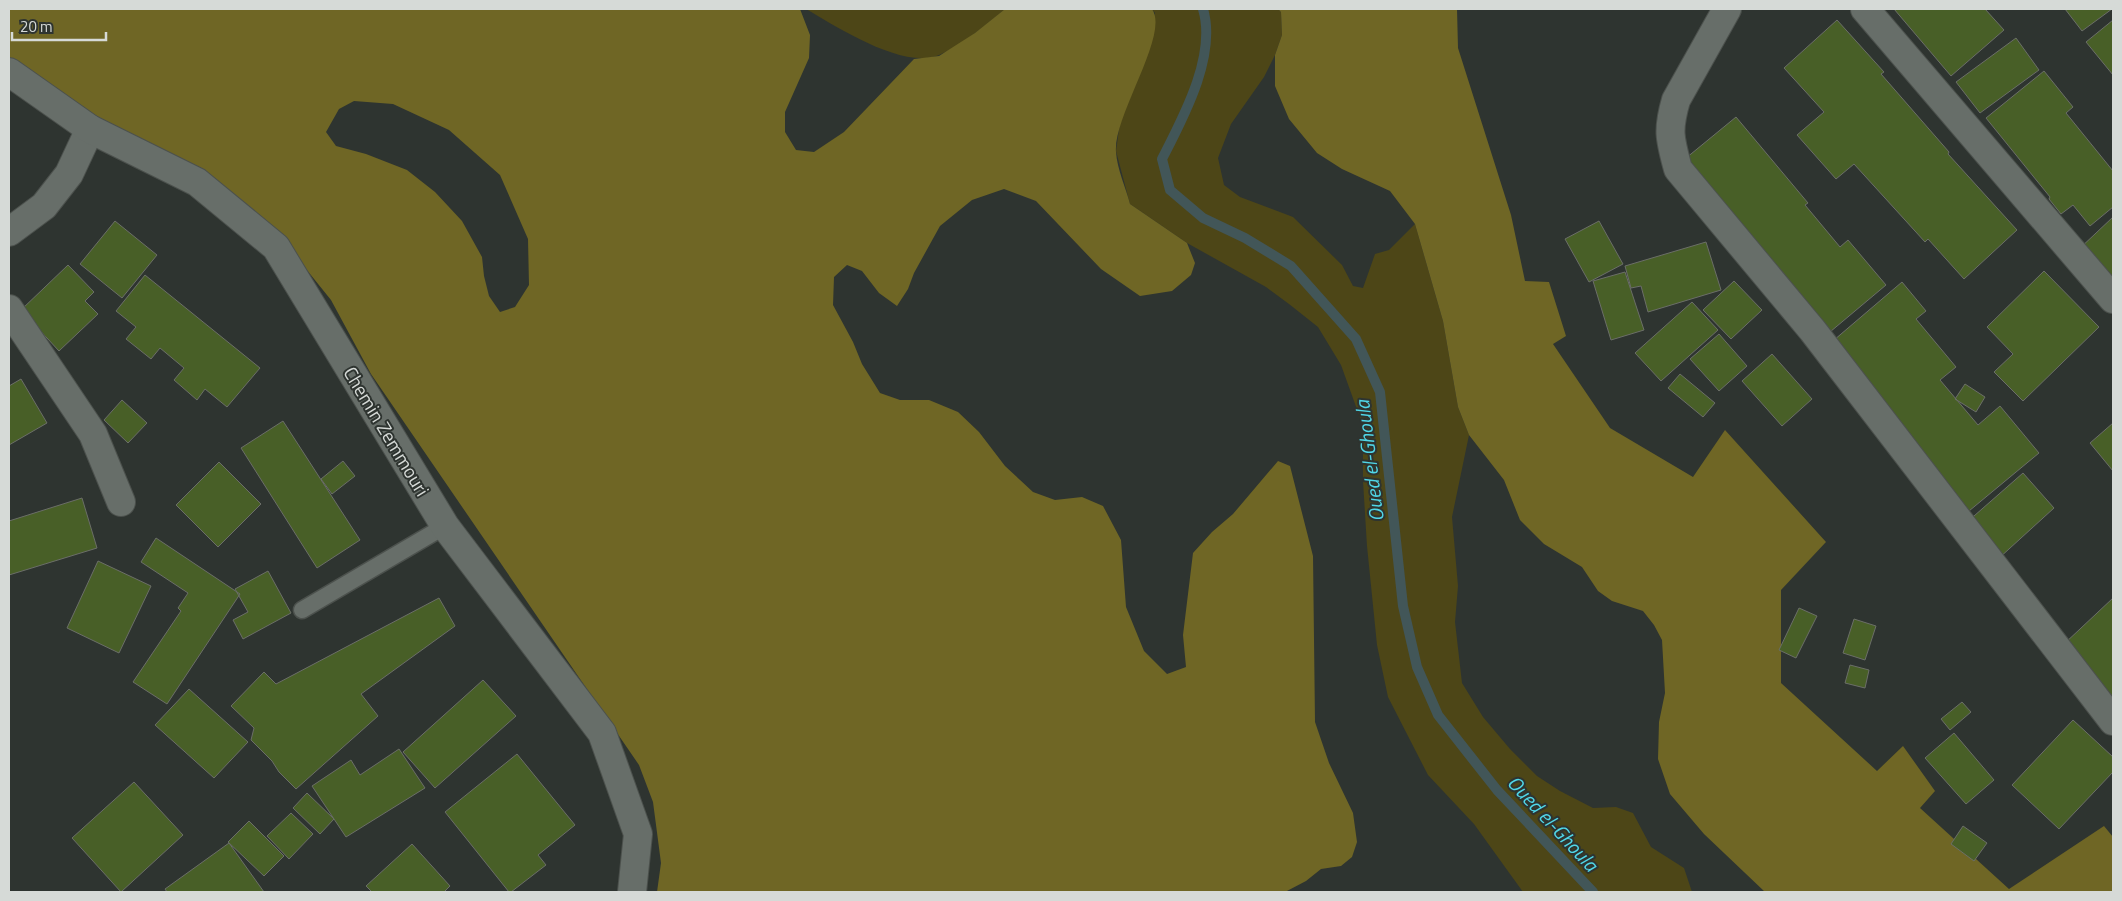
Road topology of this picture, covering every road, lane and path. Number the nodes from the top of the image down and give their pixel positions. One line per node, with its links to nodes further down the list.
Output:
1 (1727, 9): 11 (street)
2 (1865, 9): 6 (street)
3 (9, 72): 4 (street, Chemin Zemmouri)
4 (90, 129): 5 (street); 9 (street, Chemin Zemmouri)
5 (9, 232)
6 (2113, 299)
7 (9, 309): 8 (street)
8 (121, 502)
9 (445, 526): 10 (lane); 12 (street, Chemin Zemmouri)
10 (302, 610)
11 (2113, 721)
12 (632, 892)

